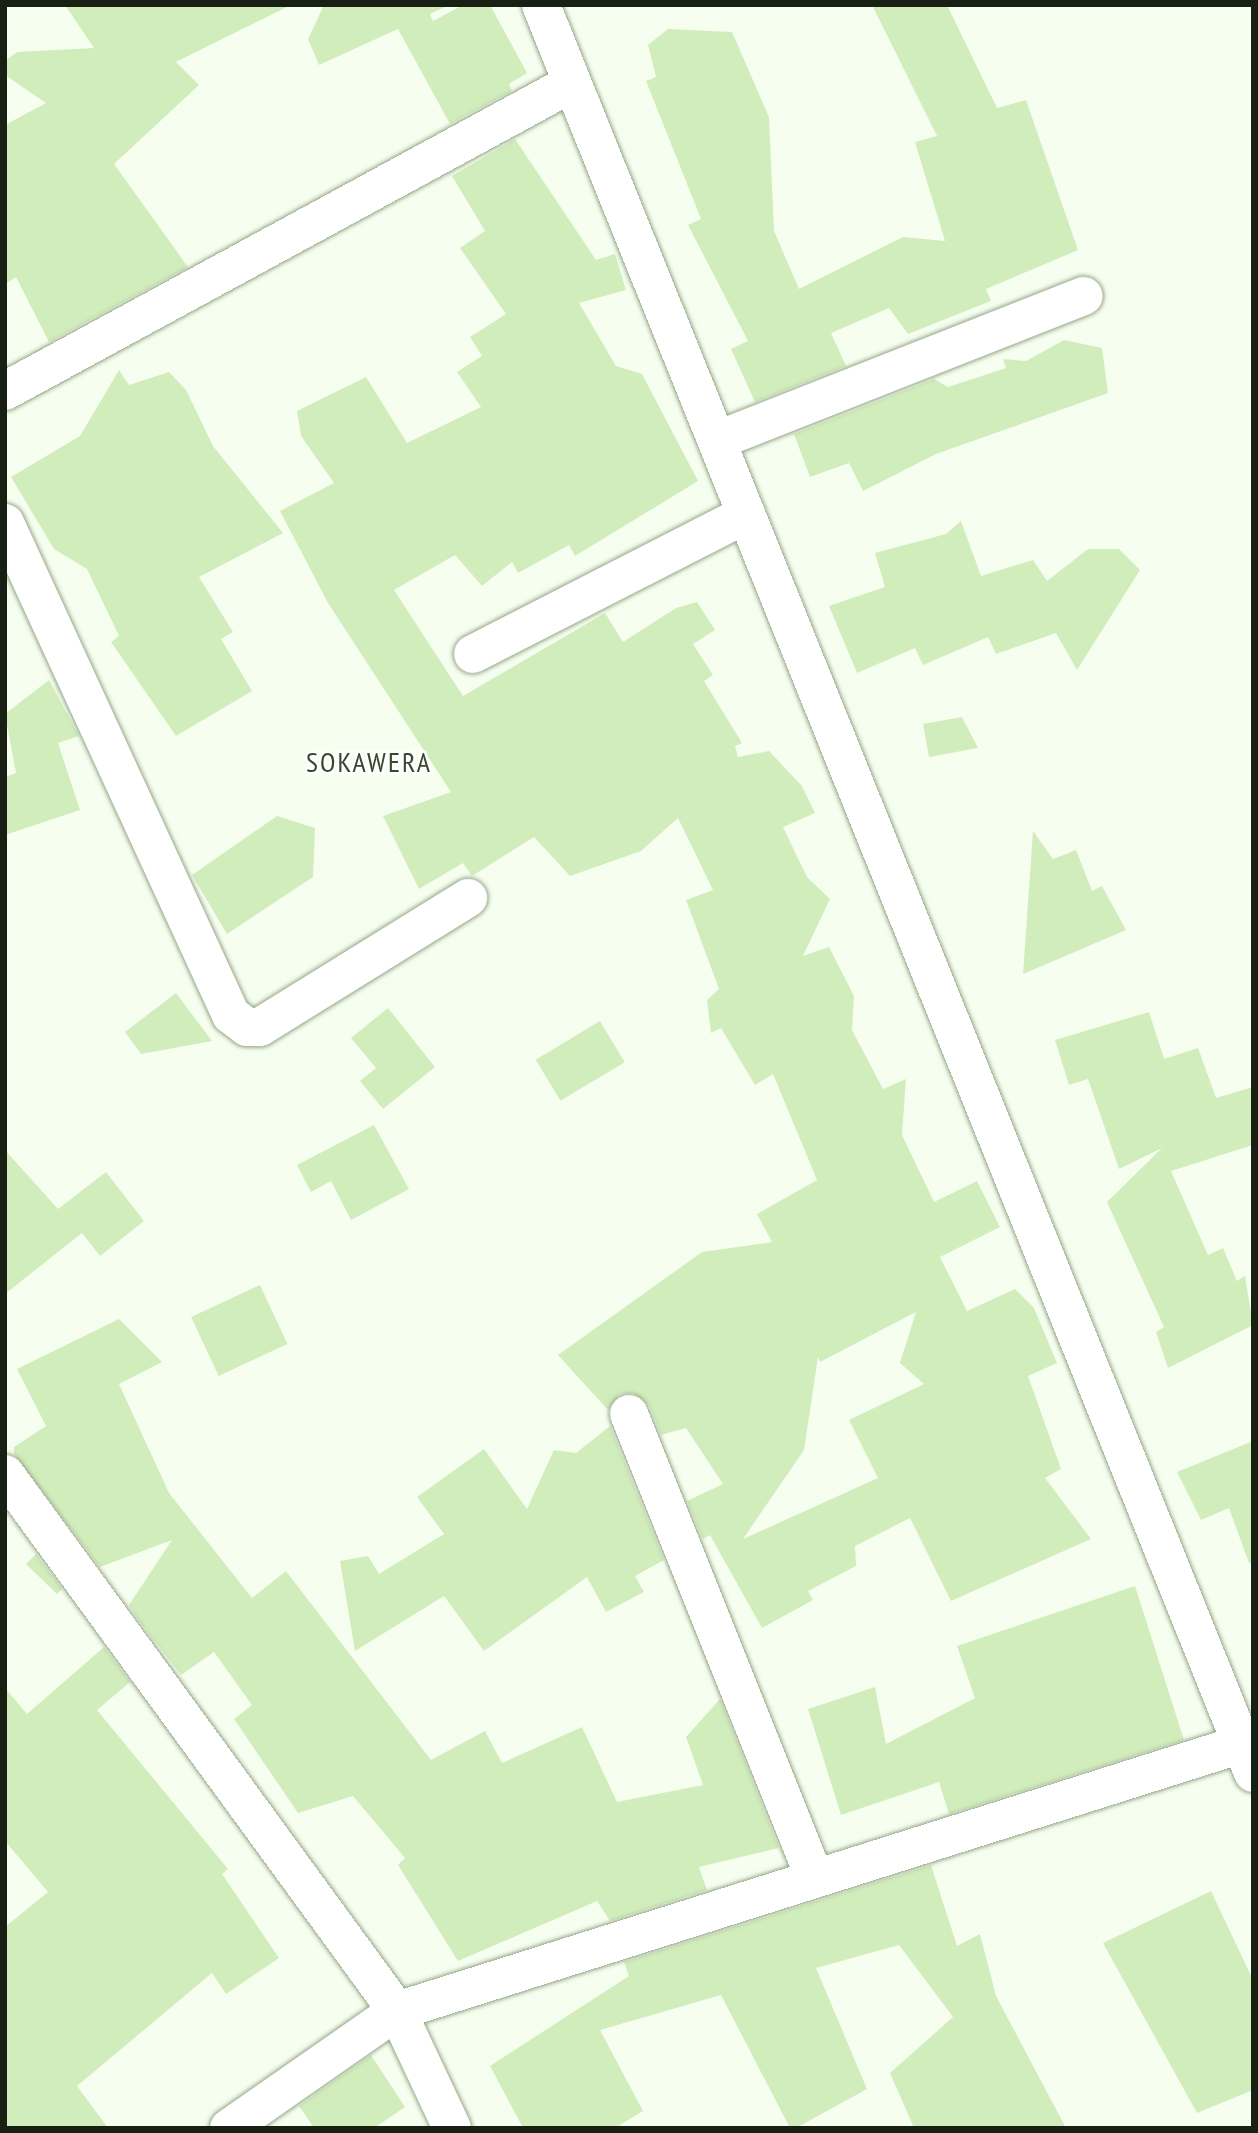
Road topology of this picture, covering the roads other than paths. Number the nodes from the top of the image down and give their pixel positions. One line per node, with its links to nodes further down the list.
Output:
1 (541, 5): 2 (street)
2 (572, 83): 4 (street); 5 (street)
3 (1084, 296): 5 (street)
4 (5, 390)
5 (718, 440): 6 (street)
6 (746, 514): 8 (street); 12 (street)
7 (5, 523): 9 (street)
8 (473, 654)
9 (468, 898)
10 (629, 1414): 13 (street)
11 (5, 1474): 14 (street)
12 (1247, 1759): 13 (street)
13 (815, 1878): 14 (street)
14 (397, 2011): 15 (street); 16 (street)
15 (229, 2128)
16 (453, 2128)

